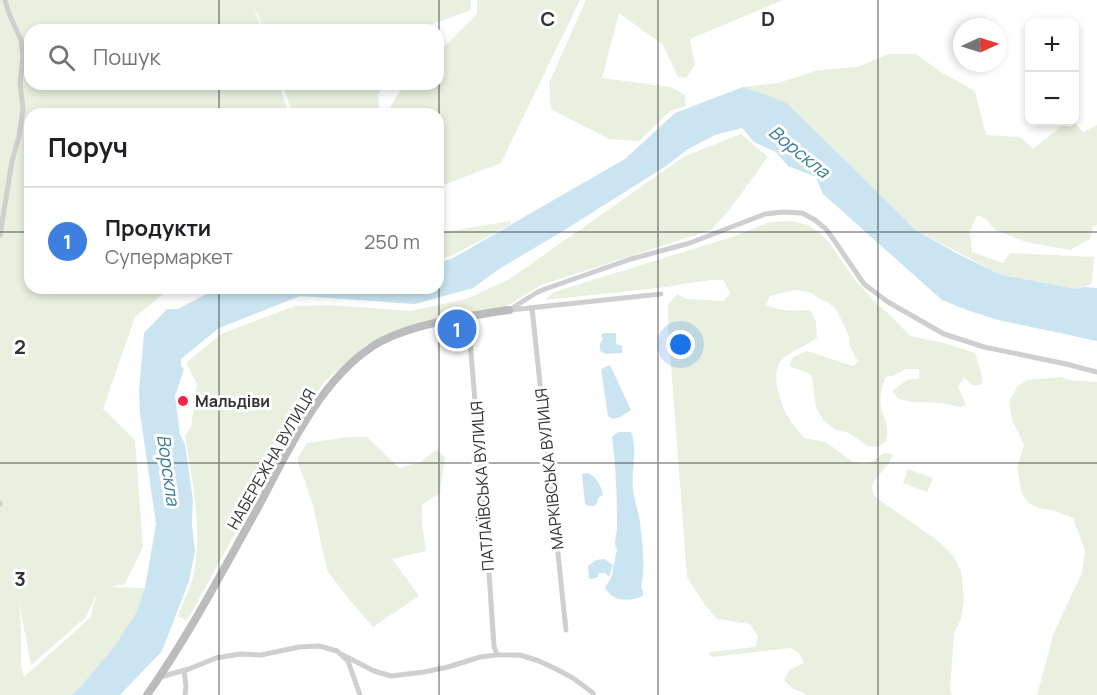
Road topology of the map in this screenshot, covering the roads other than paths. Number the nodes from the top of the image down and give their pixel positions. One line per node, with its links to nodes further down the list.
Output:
1 (5, 0): 2 (street)
2 (0, 235)
3 (661, 294): 4 (street, НАБЕРЕЖНА ВУЛИЦЯ)
4 (531, 308): 5 (street, НАБЕРЕЖНА ВУЛИЦЯ); 8 (street, МАРКІВСЬКА ВУЛИЦЯ)
5 (509, 310): 6 (street, НАБЕРЕЖНА ВУЛИЦЯ); 7 (street)
6 (468, 316): 10 (street, ПАТЛАЇВСЬКА ВУЛИЦЯ); 12 (street, НАБЕРЕЖНА ВУЛИЦЯ)
7 (1097, 372)
8 (566, 630)
9 (343, 655): 10 (street); 11 (street); 15 (street)
10 (497, 655): 16 (street)
11 (184, 670): 12 (street); 14 (street)
12 (160, 677): 13 (street, НАБЕРЕЖНА ВУЛИЦЯ)
13 (147, 695)
14 (185, 695)
15 (360, 695)
16 (593, 695)

